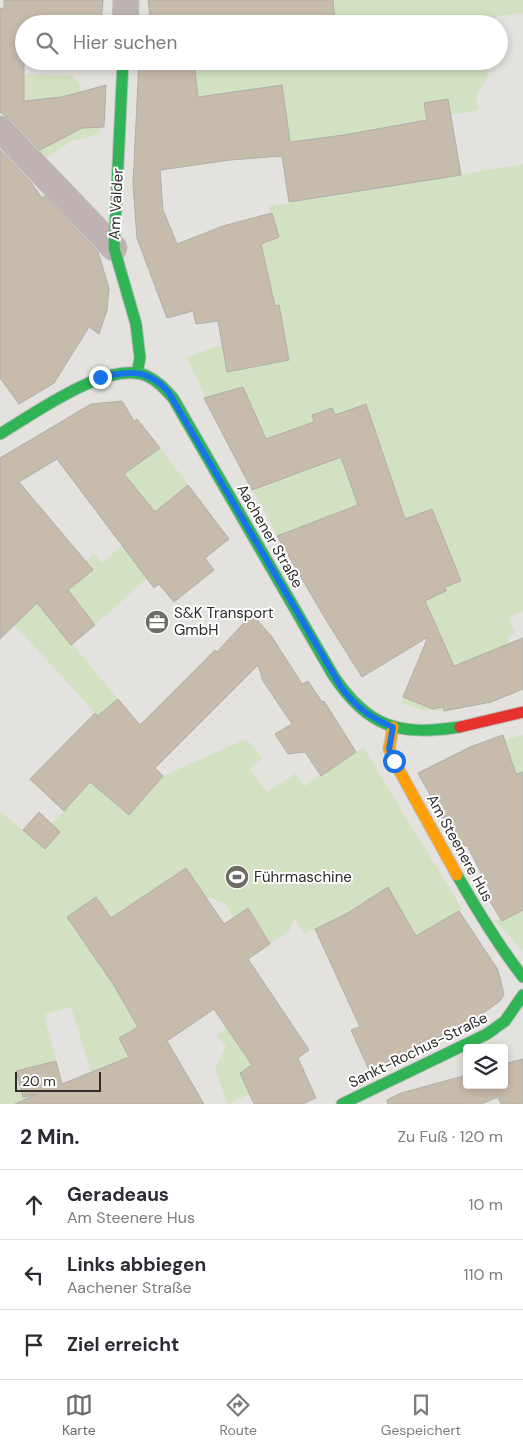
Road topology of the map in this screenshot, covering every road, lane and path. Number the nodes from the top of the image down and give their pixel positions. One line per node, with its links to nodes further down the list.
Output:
1 (126, 0): 2 (street)
2 (125, 15)
3 (123, 70): 5 (street, Am Valder)
4 (0, 129): 5 (street)
5 (114, 248): 6 (street, Am Valder)
6 (137, 373): 7 (street, Aachener Straße); 9 (street, Aachener Straße)
7 (0, 434)
8 (523, 712): 9 (street, Aachener Straße)
9 (393, 727): 10 (street, Am Steenere Hus)
10 (523, 977)
11 (523, 995): 12 (street, Sankt-Rochus-Straße)
12 (342, 1104)

